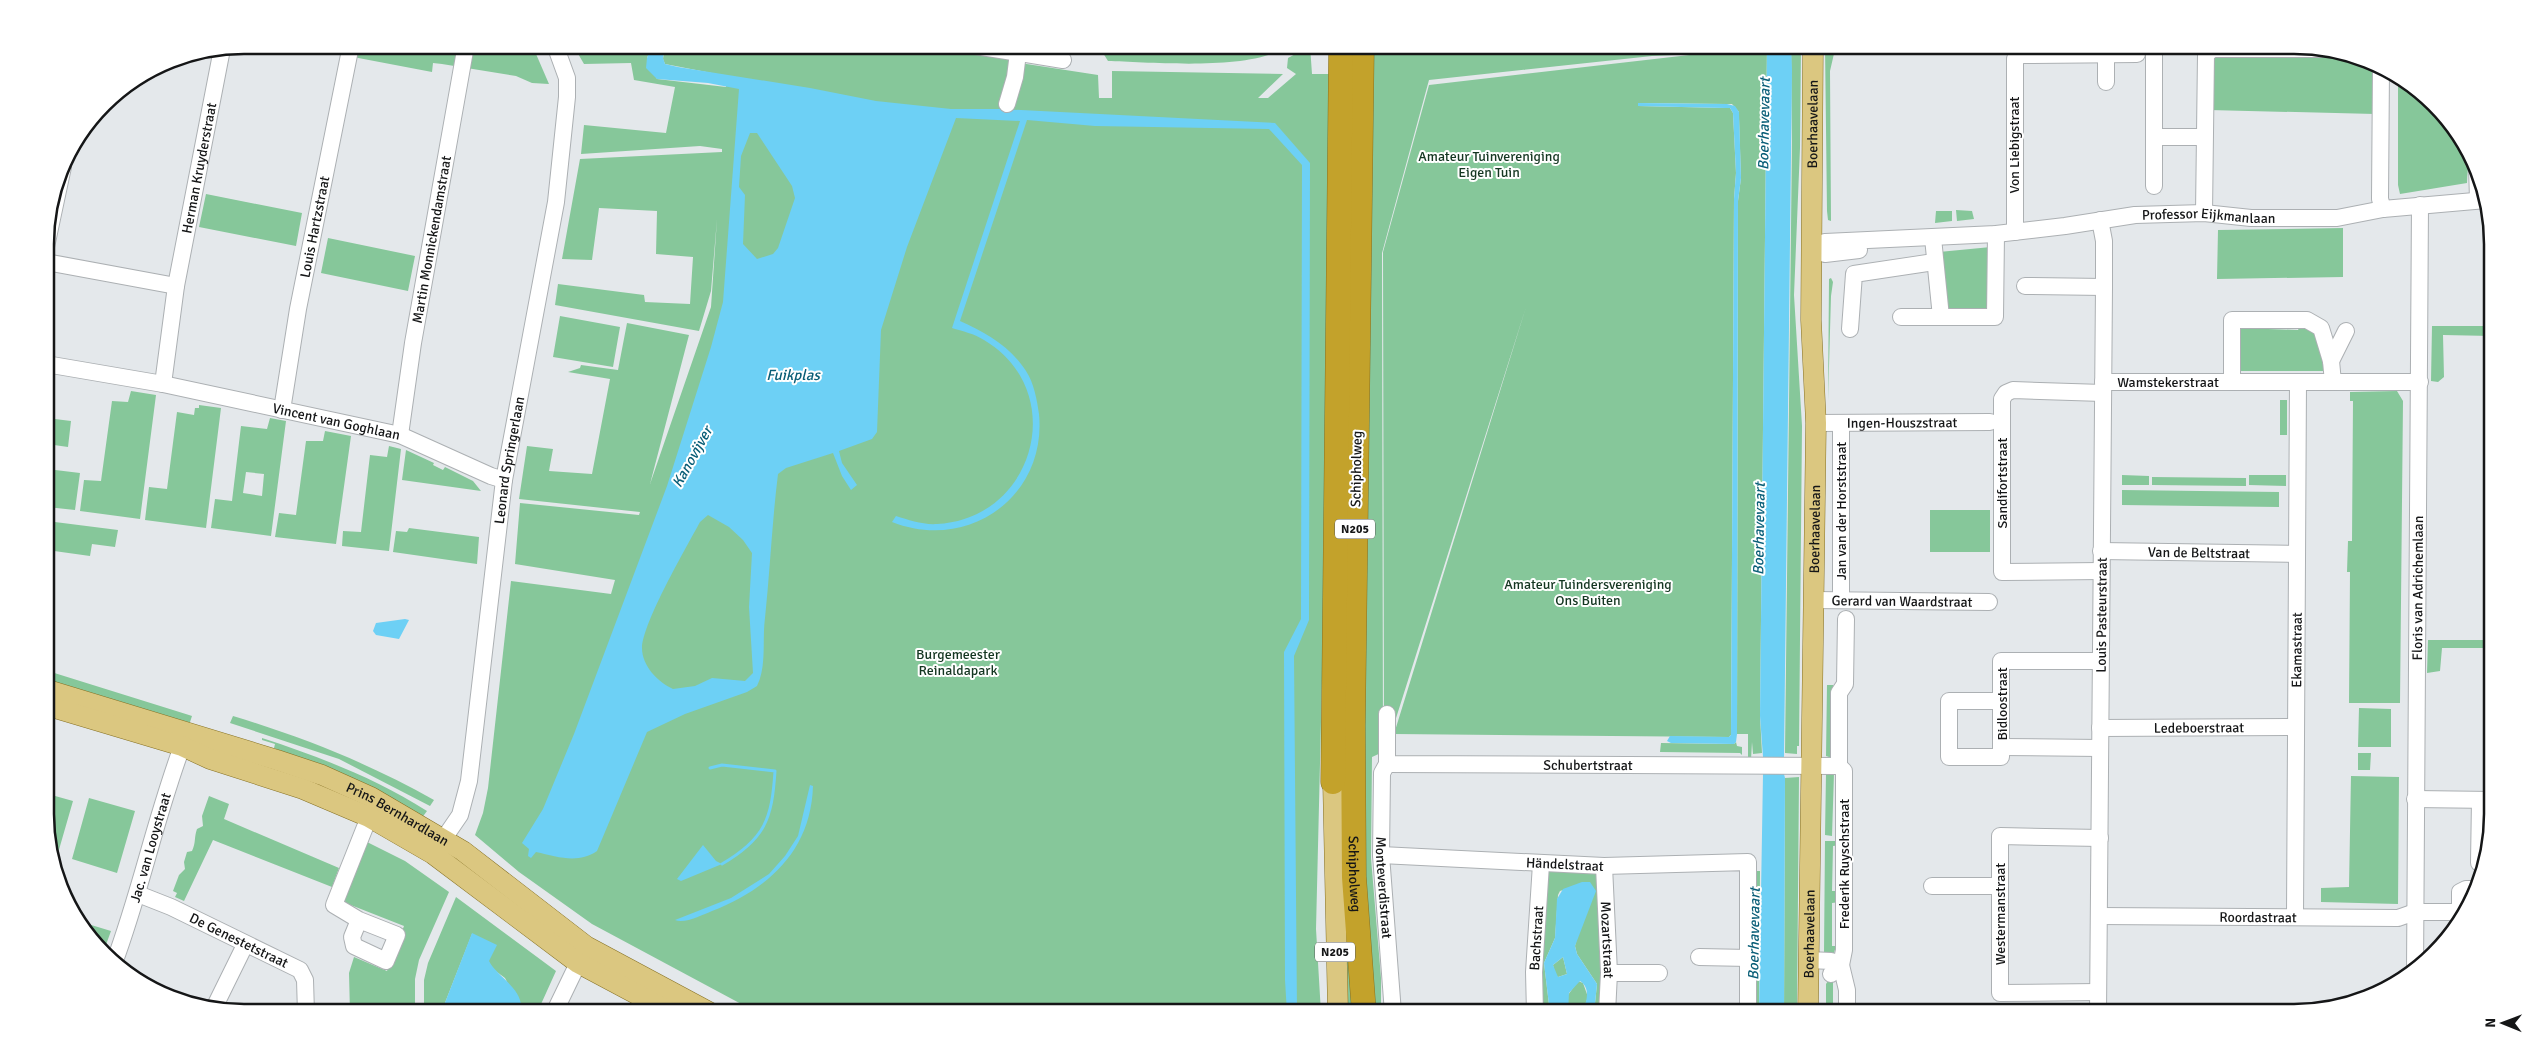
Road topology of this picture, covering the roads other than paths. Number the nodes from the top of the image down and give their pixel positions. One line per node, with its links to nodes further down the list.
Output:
1 (349, 54): 48 (street, Louis Hartzstraat)
2 (464, 54): 51 (street, Martin Monnickendamstraat)
3 (558, 54): 52 (street, Leonard Springerlaan)
4 (1017, 54): 18 (street)
5 (1038, 54): 15 (street)
6 (1341, 54): 71 (highway, Schipholweg / N205)
7 (1362, 54): 108 (highway, Schipholweg / N205)
8 (1813, 54): 30 (main road, Boerhaavelaan)
9 (1823, 54): 30 (main road, Boerhaavelaan)
10 (2106, 54): 11 (street); 17 (street); 27 (street, Von Liebigstraat)
11 (2137, 54)
12 (2154, 54): 19 (street)
13 (2206, 54): 20 (street)
14 (221, 55): 33 (street, Herman Kruyderstraat)
15 (1063, 60)
16 (2381, 75): 24 (street)
17 (2106, 82)
18 (1007, 104)
19 (2154, 137): 20 (street); 21 (street)
20 (2204, 137): 25 (street)
21 (2154, 186)
22 (2479, 200): 23 (street, Professor Eijkmanlaan)
23 (2420, 205): 24 (street, Professor Eijkmanlaan); 45 (street, Floris van Adrichemlaan)
24 (2383, 209): 25 (street, Professor Eijkmanlaan)
25 (2204, 213): 26 (street, Professor Eijkmanlaan)
26 (2100, 220): 27 (street, Professor Eijkmanlaan); 35 (street, Louis Pasteurstraat)
27 (2015, 232): 28 (street, Professor Eijkmanlaan)
28 (1996, 234): 29 (street, Professor Eijkmanlaan); 37 (street)
29 (1933, 238): 30 (street, Professor Eijkmanlaan); 31 (street)
30 (1821, 248): 50 (main road, Boerhaavelaan)
31 (1934, 262): 37 (street); 38 (street)
32 (54, 263): 33 (street)
33 (176, 286): 46 (street)
34 (2025, 286): 35 (street)
35 (2104, 287): 47 (street, Louis Pasteurstraat)
36 (1901, 316): 37 (street)
37 (1941, 317)
38 (1850, 329)
39 (2346, 332): 40 (street)
40 (2331, 361): 42 (street, Wamstekerstraat); 44 (street, Wamstekerstraat)
41 (54, 365): 46 (street, Vincent van Goghlaan)
42 (2232, 382): 43 (street, Wamstekerstraat); 47 (street, Wamstekerstraat)
43 (2298, 382): 44 (street, Wamstekerstraat); 54 (street, Ekamastraat)
44 (2333, 382): 45 (street, Wamstekerstraat)
45 (2420, 382): 72 (street, Floris van Adrichemlaan)
46 (163, 384): 48 (street, Vincent van Goghlaan)
47 (2103, 388): 53 (street, Louis Pasteurstraat); 55 (street, Sandifortstraat)
48 (282, 410): 51 (street, Vincent van Goghlaan)
49 (1990, 422): 50 (street, Ingen-Houszstraat)
50 (1827, 423): 56 (main road, Boerhaavelaan); 56 (street, Jan van der Horststraat)
51 (400, 435): 52 (street, Vincent van Goghlaan)
52 (504, 480): 78 (street, Leonard Springerlaan)
53 (2101, 551): 54 (street, Van de Beltstraat); 55 (street, Louis Pasteurstraat)
54 (2297, 554): 64 (street, Ekamastraat)
55 (2101, 571): 59 (street, Louis Pasteurstraat)
56 (1826, 600): 57 (street, Gerard van Waardstraat); 70 (main road, Boerhaavelaan)
57 (1990, 602)
58 (1846, 619): 70 (street)
59 (2100, 661): 61 (street, Bidloostraat); 65 (street, Louis Pasteurstraat)
60 (54, 692): 66 (main road, Prins Bernhardlaan)
61 (2001, 701): 67 (street, Bidloostraat); 67 (street)
62 (54, 707): 66 (main road, Prins Bernhardlaan)
63 (1387, 714): 69 (street)
64 (2296, 727): 65 (street, Ledeboerstraat); 90 (street, Ekamastraat)
65 (2100, 728): 68 (street, Louis Pasteurstraat)
66 (185, 739): 74 (main road, Prins Bernhardlaan); 78 (main road, Prins Bernhardlaan); 85 (street, Jac. van Looystraat)
67 (2001, 747): 68 (street, Bidloostraat)
68 (2100, 748): 76 (street, Louis Pasteurstraat)
69 (1387, 764): 70 (street, Schubertstraat); 79 (street, Monteverdistraat)
70 (1815, 766): 98 (main road, Boerhaavelaan)
71 (1332, 782): 107 (main road, Schipholweg / N205)
72 (2415, 799): 73 (street); 87 (street, Floris van Adrichemlaan)
73 (2484, 800)
74 (369, 817): 78 (main road, Prins Bernhardlaan); 91 (street)
75 (2484, 827): 77 (street)
76 (2100, 838): 83 (street, Westermanstraat); 89 (street, Louis Pasteurstraat)
77 (2482, 845)
78 (438, 846): 93 (main road, Prins Bernhardlaan)
79 (1381, 856): 80 (street, Händelstraat); 109 (street, Monteverdistraat)
80 (1541, 864): 81 (street, Händelstraat); 110 (street, Bachstraat)
81 (1604, 866): 96 (street, Händelstraat); 99 (street, Mozartstraat)
82 (1932, 886): 83 (street)
83 (2000, 886): 101 (street, Westermanstraat)
84 (2469, 889): 86 (street)
85 (138, 894): 92 (street, De Genestetstraat); 94 (street, Jac. van Looystraat)
86 (2461, 905)
87 (2415, 912): 88 (street, Roordastraat); 90 (street, Roordastraat); 97 (street, Floris van Adrichemlaan)
88 (2457, 912)
89 (2099, 916): 90 (street, Roordastraat); 101 (street, Louis Pasteurstraat)
90 (2295, 916)
91 (359, 920)
92 (245, 944): 102 (street); 103 (street, De Genestetstraat)
93 (582, 954): 104 (street); 105 (main road, Prins Bernhardlaan); 106 (main road, Prins Bernhardlaan)
94 (117, 955)
95 (1698, 958): 96 (street)
96 (1749, 958): 112 (street)
97 (2415, 961)
98 (1825, 965): 113 (main road, Boerhaavelaan); 114 (main road, Boerhaavelaan); 115 (street)
99 (1609, 973): 100 (street); 111 (street, Mozartstraat)
100 (1659, 973)
101 (2098, 992): 116 (street, Louis Pasteurstraat)
102 (217, 1003)
103 (306, 1004)
104 (558, 1004)
105 (658, 1004)
106 (691, 1004)
107 (1338, 1004)
108 (1363, 1004)
109 (1392, 1004)
110 (1535, 1004)
111 (1607, 1004)
112 (1748, 1004)
113 (1811, 1004)
114 (1819, 1004)
115 (1847, 1004)
116 (2098, 1004)

